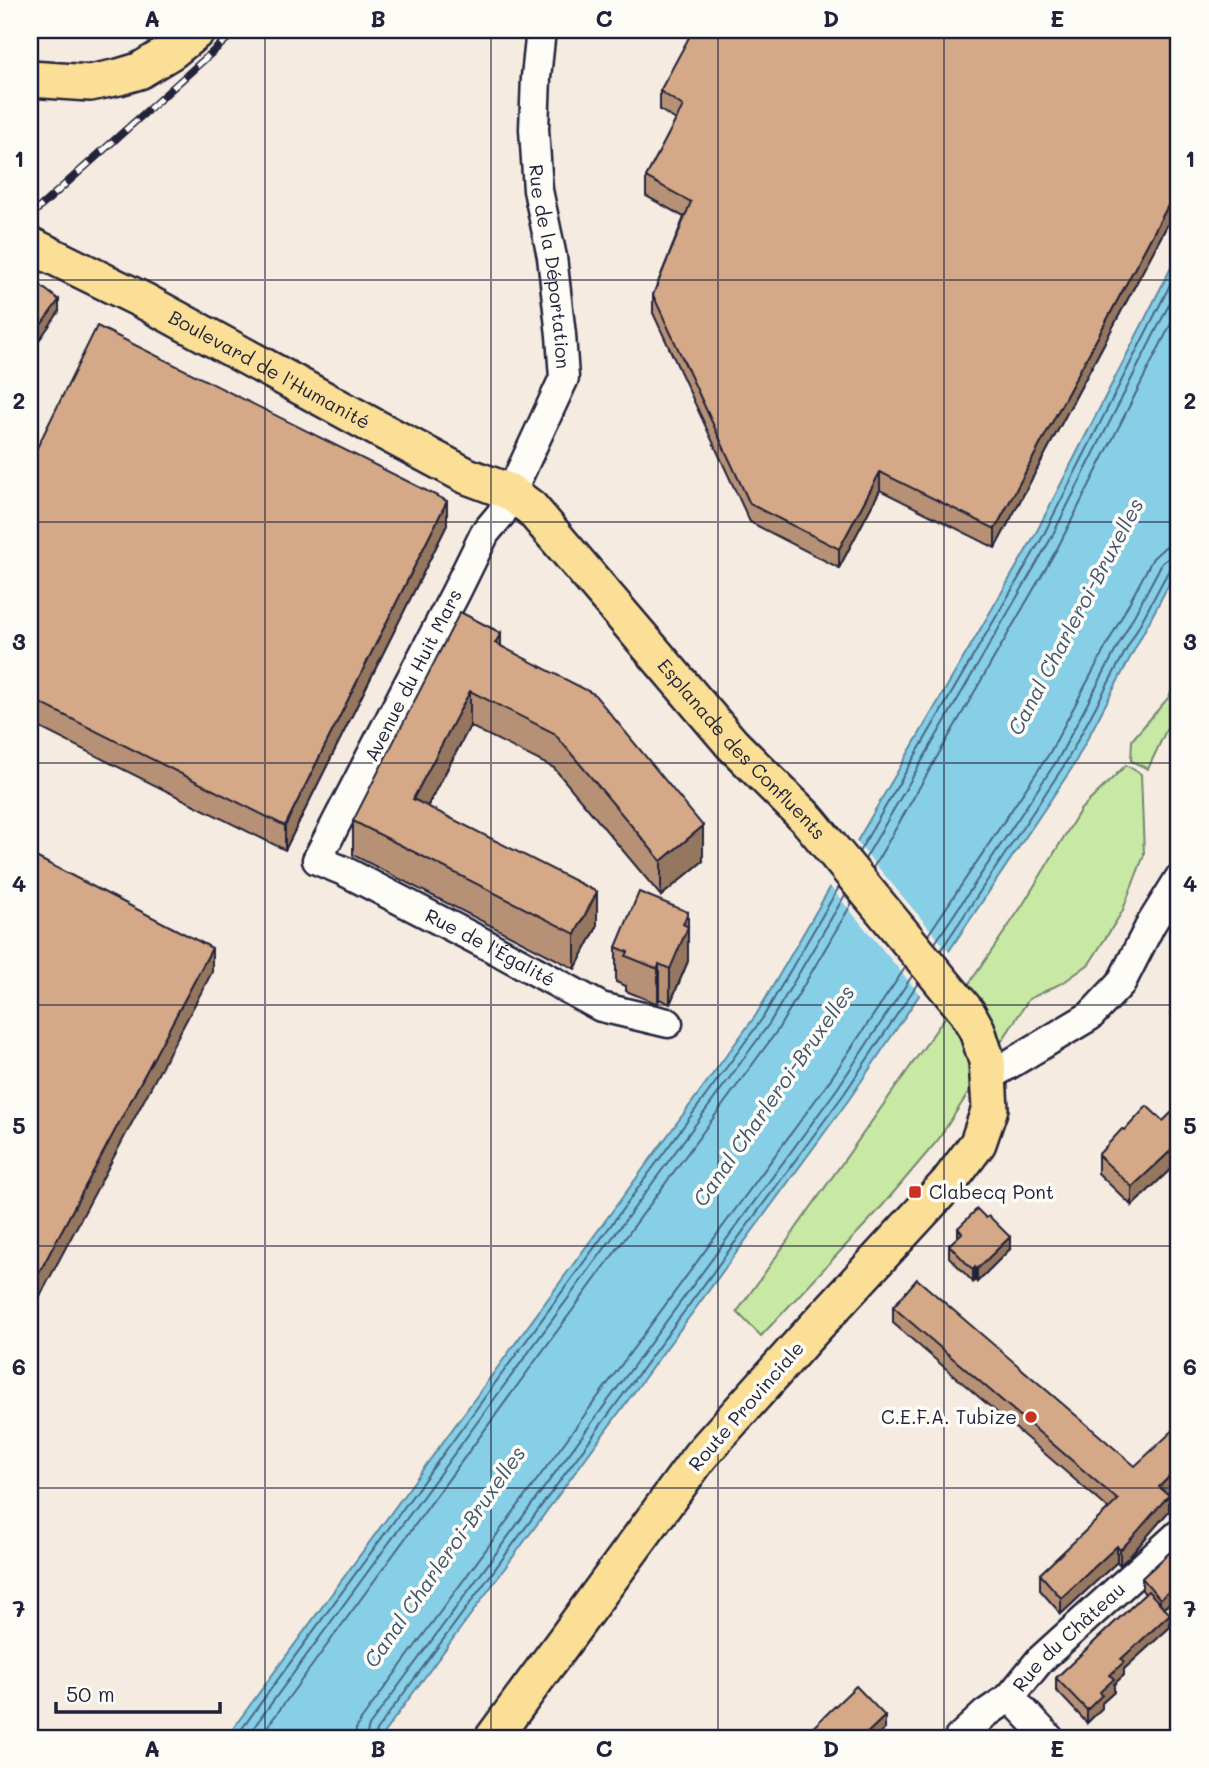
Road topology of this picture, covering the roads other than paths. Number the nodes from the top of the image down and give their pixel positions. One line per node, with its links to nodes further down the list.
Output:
1 (198, 30): 3 (main road)
2 (541, 30): 5 (street, Rue de la Déportation)
3 (30, 79)
4 (30, 245): 5 (main road, Boulevard de l'Humanité)
5 (510, 492): 6 (street, Avenue du Huit Mars); 8 (main road, Esplanade des Confluents)
6 (317, 860): 9 (street, Rue de l'Égalité)
7 (1179, 879): 10 (street)
8 (967, 1012): 10 (main road, Route Provinciale)
9 (668, 1023)
10 (988, 1077): 13 (main road, Route Provinciale)
11 (1179, 1534): 12 (street, Rue du Château)
12 (1010, 1697): 14 (street, Rue du Château); 15 (street)
13 (493, 1738)
14 (958, 1738)
15 (1049, 1738)

